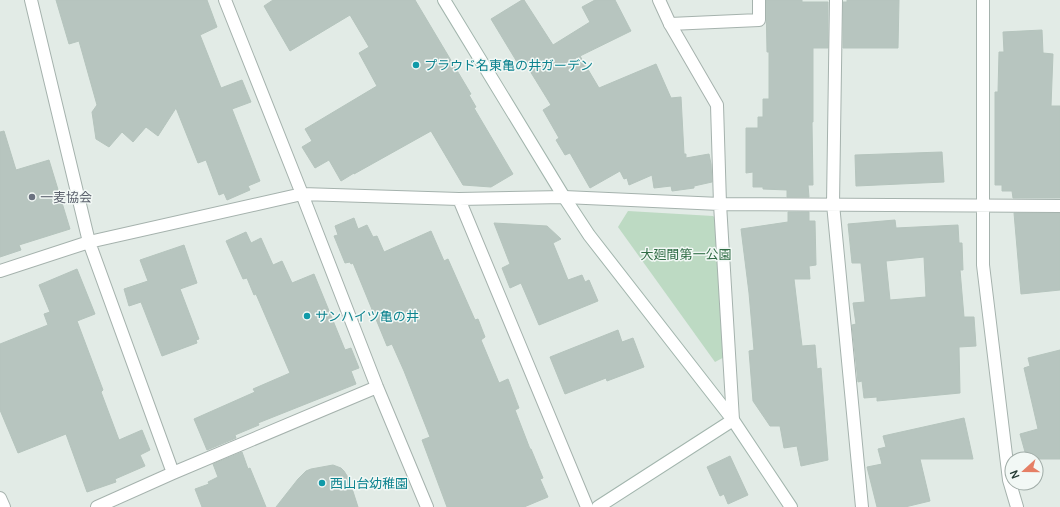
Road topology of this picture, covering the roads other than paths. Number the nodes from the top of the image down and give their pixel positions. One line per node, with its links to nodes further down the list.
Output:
1 (31, 0): 16 (street)
2 (225, 0): 9 (street)
3 (659, 0): 8 (street)
4 (759, 0): 8 (street)
5 (836, 0): 13 (street)
6 (982, 0): 14 (street)
7 (446, 1): 10 (street)
8 (670, 24): 12 (street)
9 (302, 194): 11 (street); 16 (street); 18 (street)
10 (564, 197): 11 (street); 12 (street); 19 (street)
11 (459, 199): 26 (street)
12 (720, 204): 13 (street); 19 (street)
13 (833, 204): 14 (street); 28 (street)
14 (984, 205): 15 (street); 29 (street)
15 (1060, 206)
16 (89, 242): 17 (street); 20 (street)
17 (0, 271)
18 (377, 388): 20 (street); 25 (street)
19 (733, 420): 22 (street); 27 (street)
20 (172, 473): 24 (street)
21 (0, 498): 23 (street)
22 (604, 505)
23 (4, 507)
24 (97, 507)
25 (427, 507)
26 (587, 507)
27 (791, 507)
28 (862, 507)
29 (1017, 507)

